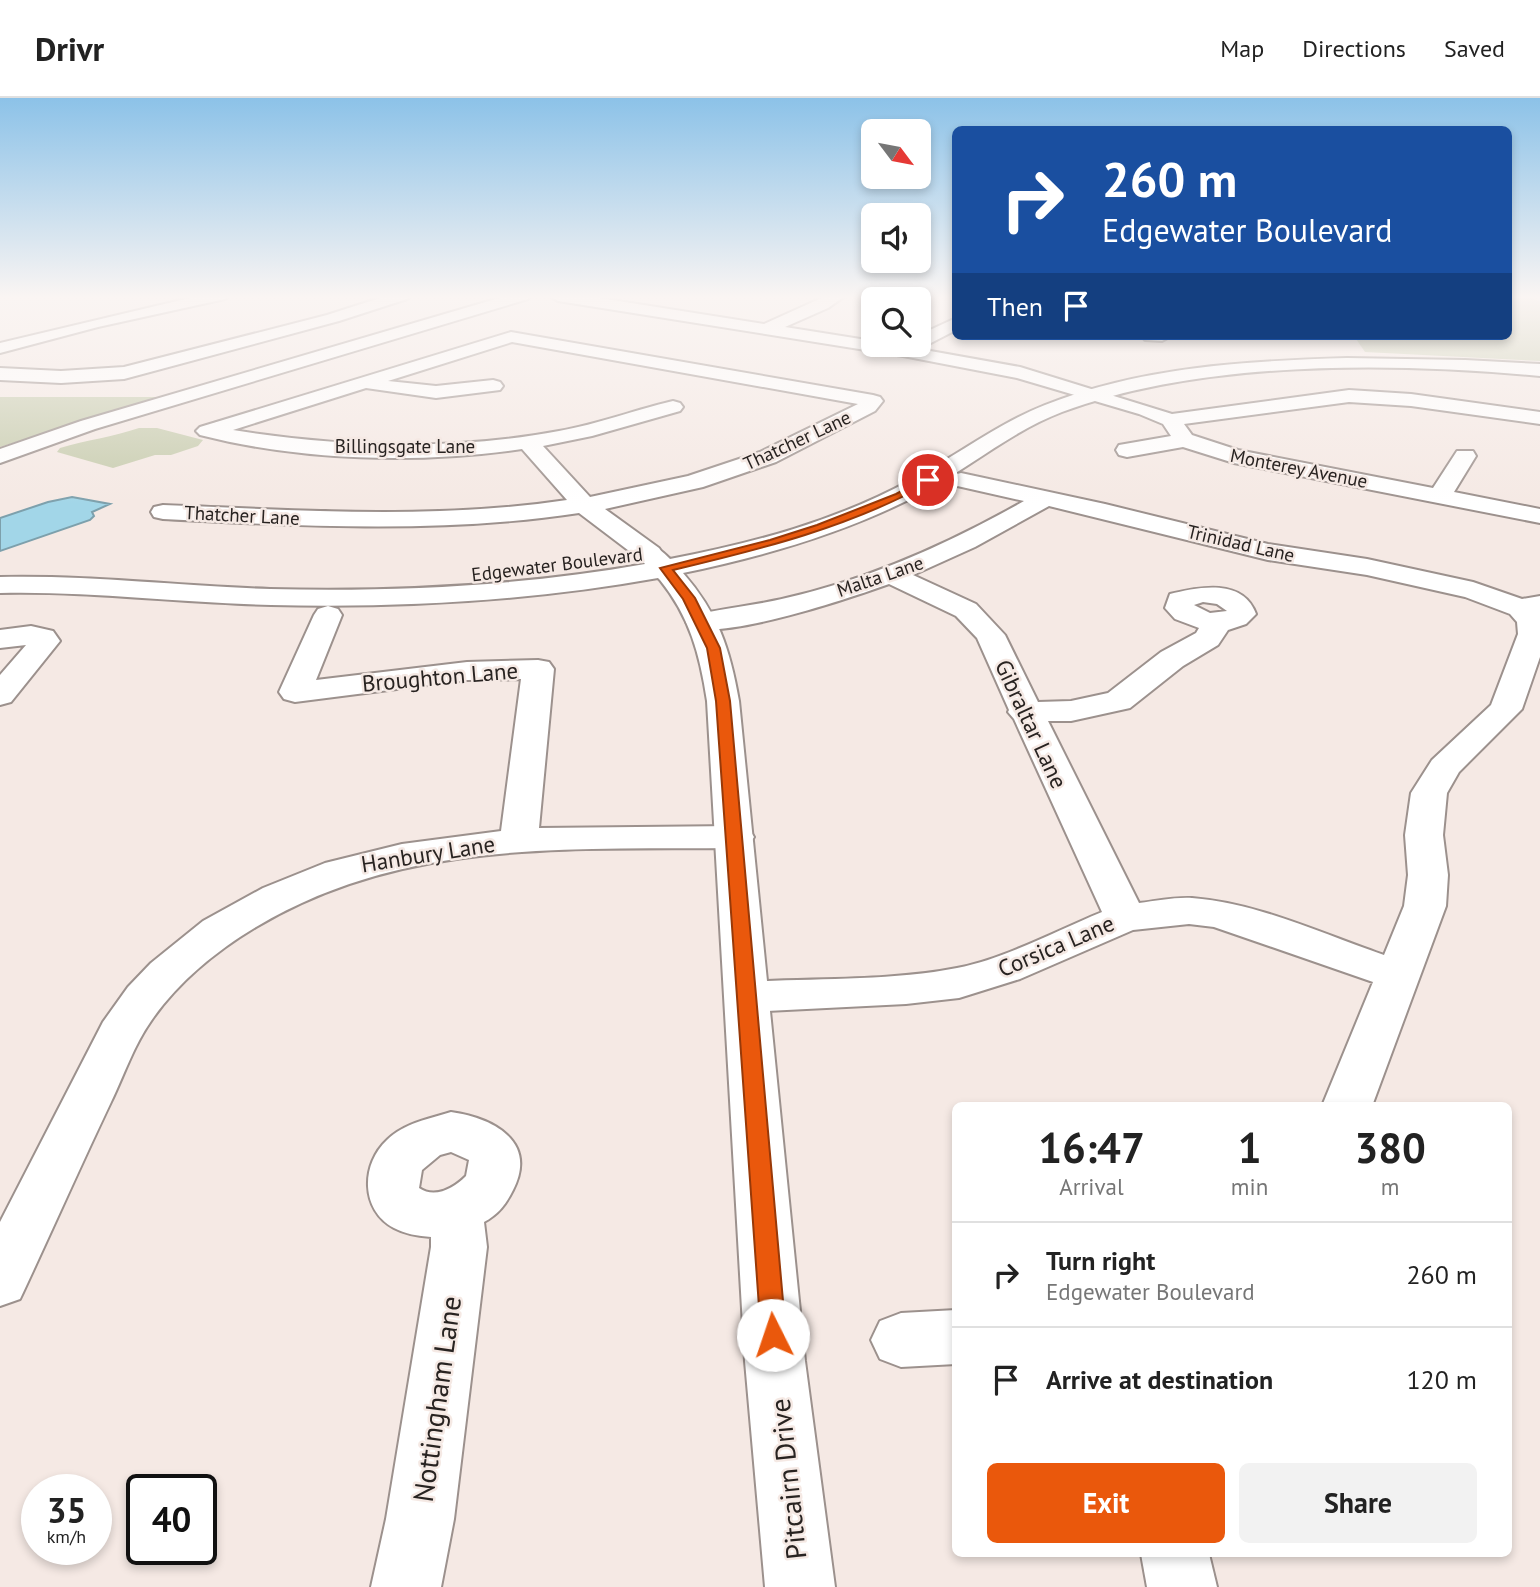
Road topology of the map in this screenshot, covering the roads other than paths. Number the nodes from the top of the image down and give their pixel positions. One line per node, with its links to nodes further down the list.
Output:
1 (149, 365): 11 (street)
2 (294, 365): 16 (street)
3 (419, 365): 12 (street, Thatcher Lane)
4 (672, 365): 29 (street, Thatcher Lane)
5 (990, 365): 14 (street)
6 (1198, 365): 14 (street, Edgewater Boulevard)
7 (1294, 365): 14 (street, Edgewater Boulevard)
8 (1467, 365): 10 (street, Edgewater Boulevard)
9 (1521, 365): 10 (street, Edgewater Boulevard)
10 (1540, 367)
11 (0, 374)
12 (363, 383): 13 (street); 20 (street, Thatcher Lane)
13 (493, 386)
14 (1084, 391): 19 (street); 32 (street, Edgewater Boulevard)
15 (673, 407): 22 (street, Billingsgate Lane)
16 (136, 412): 18 (street); 24 (street)
17 (1540, 418): 19 (street)
18 (167, 420)
19 (1170, 420): 21 (street)
20 (200, 429): 22 (street, Billingsgate Lane)
21 (1184, 440): 23 (street); 27 (street, Monterey Avenue)
22 (527, 442): 29 (street, Pitcairn Drive)
23 (1127, 450)
24 (0, 456)
25 (1465, 456): 27 (street)
26 (961, 480): 28 (street, Trinidad Lane)
27 (1439, 495): 31 (street, Monterey Avenue)
28 (1046, 498): 34 (street, Malta Lane); 36 (street, Trinidad Lane)
29 (584, 505): 30 (street, Thatcher Lane); 32 (street, Pitcairn Drive)
30 (163, 512)
31 (1540, 516)
32 (658, 561): 33 (street, Edgewater Boulevard); 35 (street, Edgewater Boulevard); 39 (street, Pitcairn Drive)
33 (0, 569)
34 (891, 575): 39 (street, Malta Lane); 42 (street, Gibraltar Lane)
35 (0, 585)
36 (1530, 606): 46 (street, Trinidad Lane)
37 (328, 615): 44 (street, Broughton Lane)
38 (1214, 621): 42 (street)
39 (701, 622): 43 (street, Pitcairn Drive)
40 (0, 639): 41 (street)
41 (0, 695)
42 (1024, 712): 45 (street, Gibraltar Lane)
43 (735, 837): 44 (street, Hanbury Lane); 47 (street, Pitcairn Drive)
44 (519, 841): 50 (street, Hanbury Lane)
45 (1125, 918): 46 (street, Corsica Lane); 47 (street, Corsica Lane)
46 (1398, 975): 48 (street, Trinidad Lane)
47 (748, 997): 54 (street, Pitcairn Drive)
48 (1349, 1102)
49 (456, 1210): 53 (street, Nottingham Lane)
50 (0, 1281)
51 (1176, 1557): 52 (street)
52 (1182, 1586)
53 (406, 1587)
54 (800, 1587)

